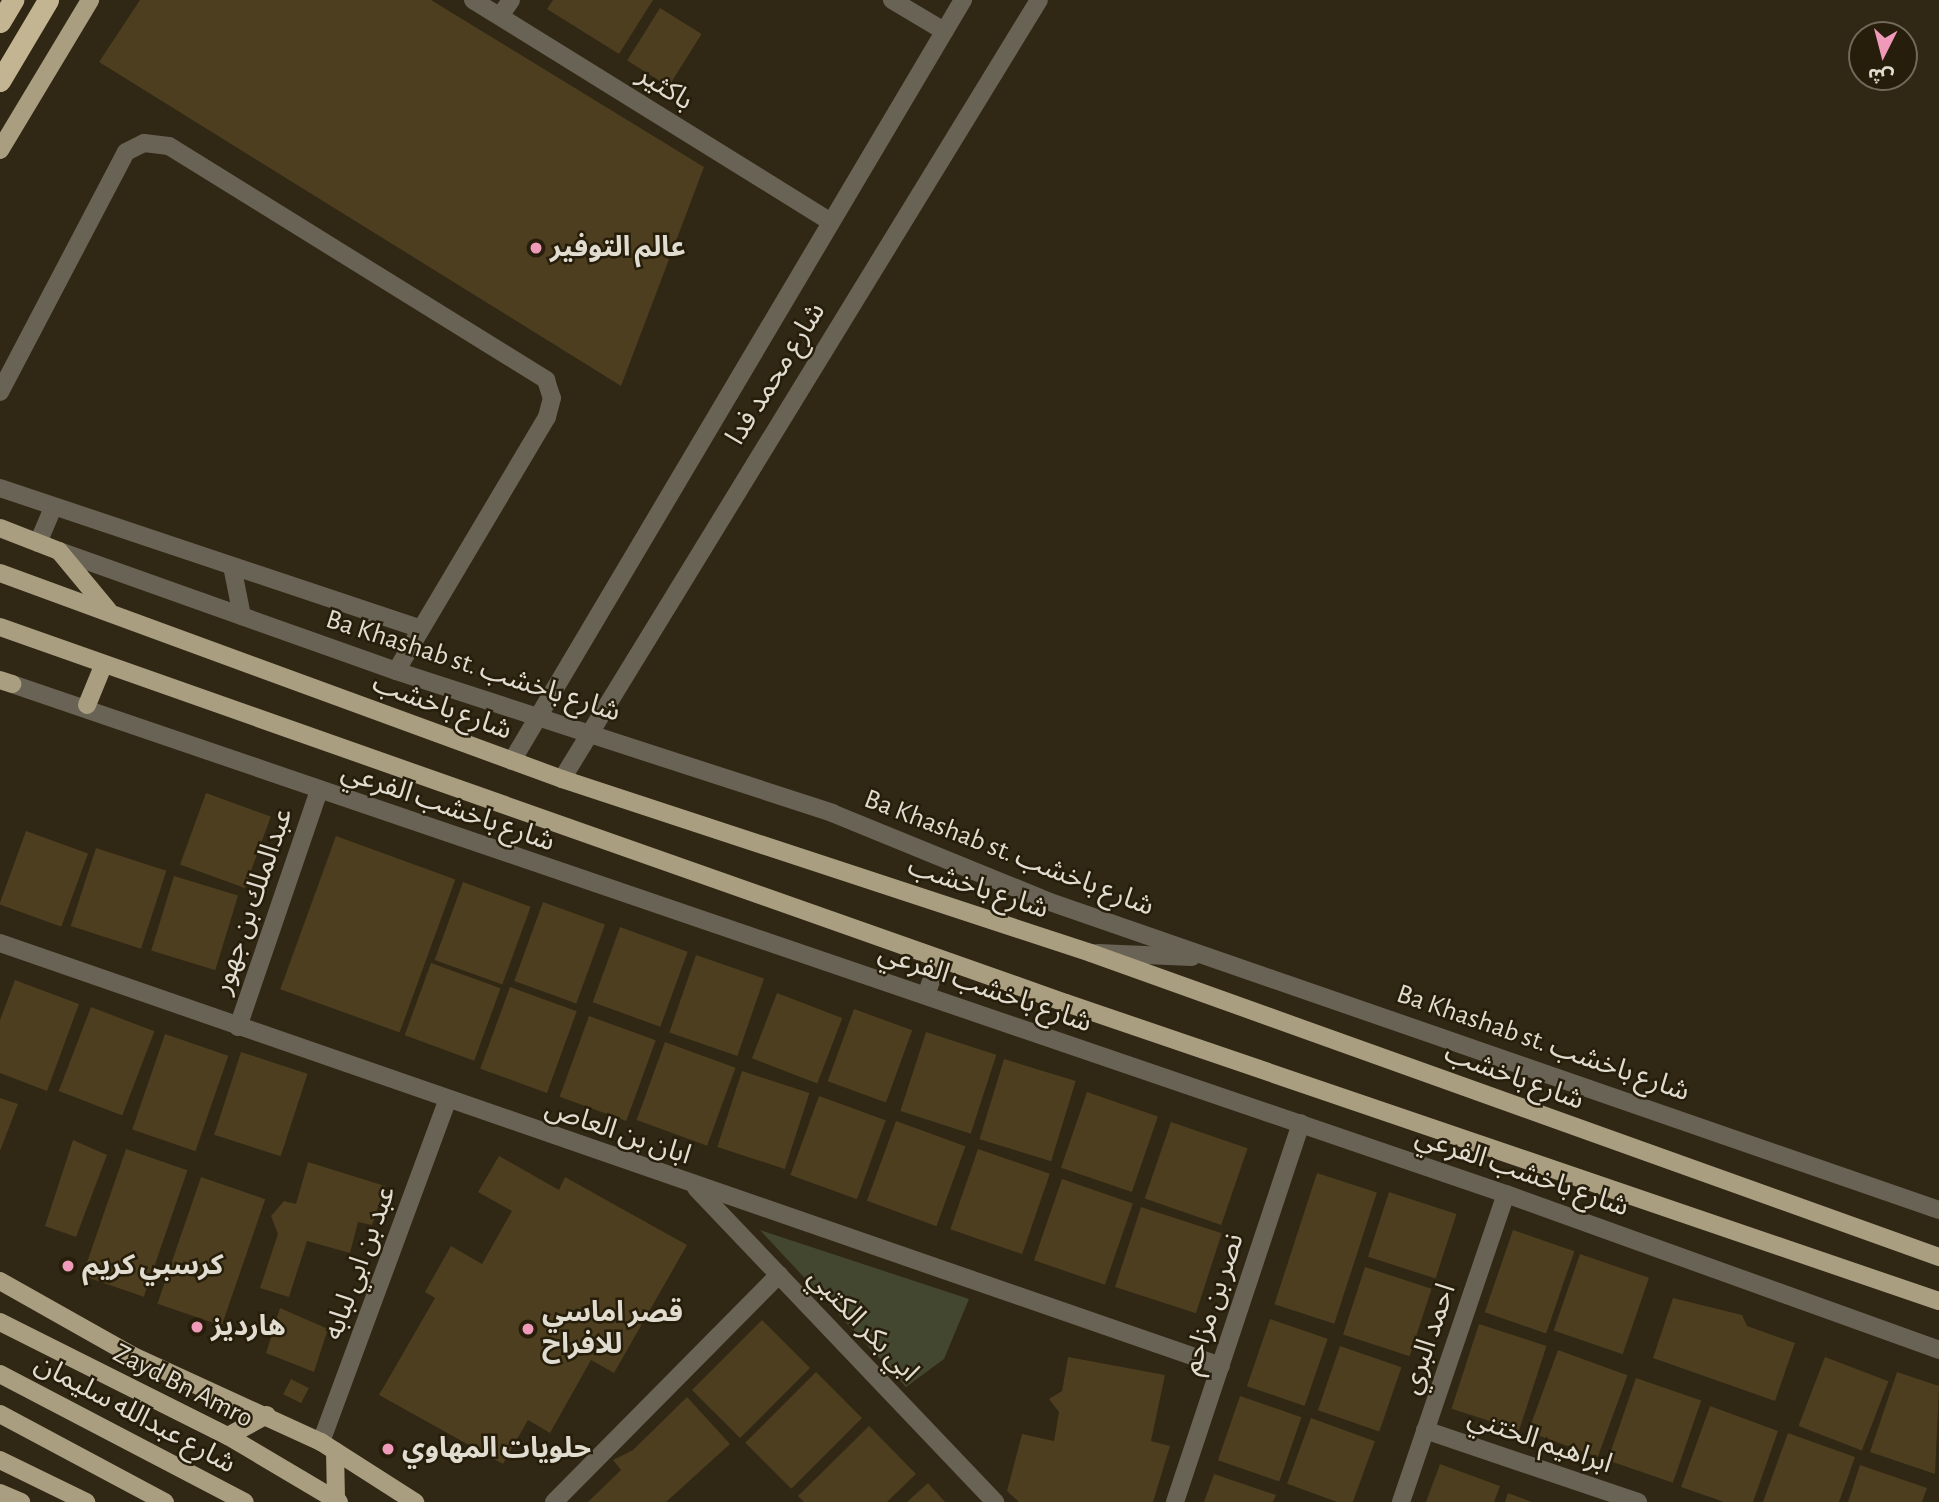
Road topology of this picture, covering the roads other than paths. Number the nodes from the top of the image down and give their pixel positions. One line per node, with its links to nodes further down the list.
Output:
1 (13, 0): 10 (highway)
2 (48, 0): 12 (highway)
3 (90, 0): 13 (main road)
4 (473, 0): 9 (street, باكثير)
5 (511, 0): 9 (street)
6 (892, 0): 11 (street)
7 (963, 0): 11 (street, شارع محمد فدا)
8 (1039, 0): 32 (street, شارع محمد فدا)
9 (500, 16): 14 (street, باكثير)
10 (0, 22)
11 (944, 31): 14 (street, شارع محمد فدا)
12 (0, 81)
13 (0, 150)
14 (830, 221): 31 (street, شارع محمد فدا)
15 (0, 392): 26 (street)
16 (0, 488): 17 (street)
17 (53, 507): 19 (street); 21 (street)
18 (0, 528): 19 (main road)
19 (38, 543): 20 (main road)
20 (59, 551): 23 (main road); 24 (street, Ba Khashab st. شارع باخشب)
21 (232, 566): 24 (street); 26 (street)
22 (0, 573): 23 (main road, شارع باخشب)
23 (110, 613): 33 (main road, شارع باخشب)
24 (242, 616): 28 (street, Ba Khashab st. شارع باخشب)
25 (0, 627): 27 (main road)
26 (421, 629): 28 (street)
27 (103, 666): 30 (main road); 38 (main road)
28 (396, 671): 31 (street, Ba Khashab st. شارع باخشب)
29 (6, 682): 30 (street, شارع باخشب الفرعي)
30 (87, 705): 35 (street, شارع باخشب الفرعي)
31 (538, 712): 32 (street, Ba Khashab st. شارع باخشب); 33 (street, شارع محمد فدا)
32 (590, 731): 34 (street, شارع محمد فدا); 39 (street, Ba Khashab st. شارع باخشب)
33 (512, 761): 34 (main road, شارع باخشب)
34 (562, 779): 37 (main road, شارع باخشب)
35 (319, 792): 40 (street, شارع باخشب الفرعي); 41 (street, عبدالملك بن جهور)
36 (0, 943): 41 (street, ابان بن العاص)
37 (1091, 953): 39 (street); 47 (main road, شارع باخشب)
38 (939, 958): 40 (street); 50 (main road)
39 (1213, 958): 46 (street, Ba Khashab st. شارع باخشب)
40 (926, 995): 43 (street, شارع باخشب الفرعي)
41 (238, 1027): 42 (street, ابان بن العاص)
42 (447, 1101): 44 (street, ابان بن العاص); 59 (street, عبد بن ابي لبابه)
43 (1301, 1123): 45 (street, شارع باخشب الفرعي); 53 (street, نصر بن مزاحم)
44 (693, 1185): 48 (street, ابي بكر الكتبي); 53 (street, ابان بن العاص)
45 (1507, 1194): 52 (street, شارع باخشب الفرعي); 57 (street, احمد البري)
46 (1939, 1210)
47 (1939, 1257)
48 (779, 1275): 69 (street); 70 (street, ابي بكر الكتبي)
49 (1, 1280): 56 (main road)
50 (1939, 1301)
51 (0, 1322): 58 (main road, Zayd Bn Amro)
52 (1939, 1350)
53 (1220, 1366): 71 (street, نصر بن مزاحم)
54 (0, 1374): 67 (main road, شارع عبدالله سليمان)
55 (0, 1414): 66 (main road)
56 (267, 1415): 58 (main road); 59 (main road)
57 (1425, 1430): 62 (street, ابراهيم الختني); 72 (street, احمد البري)
58 (228, 1436): 63 (main road, Zayd Bn Amro)
59 (328, 1447): 63 (main road); 68 (main road)
60 (0, 1460): 65 (main road)
61 (0, 1493): 64 (main road)
62 (1619, 1499): 73 (street, ابراهيم الختني)
63 (337, 1501)
64 (21, 1502)
65 (86, 1502)
66 (164, 1502)
67 (245, 1502)
68 (415, 1502)
69 (554, 1502)
70 (995, 1502)
71 (1175, 1502)
72 (1401, 1502)
73 (1637, 1502)

